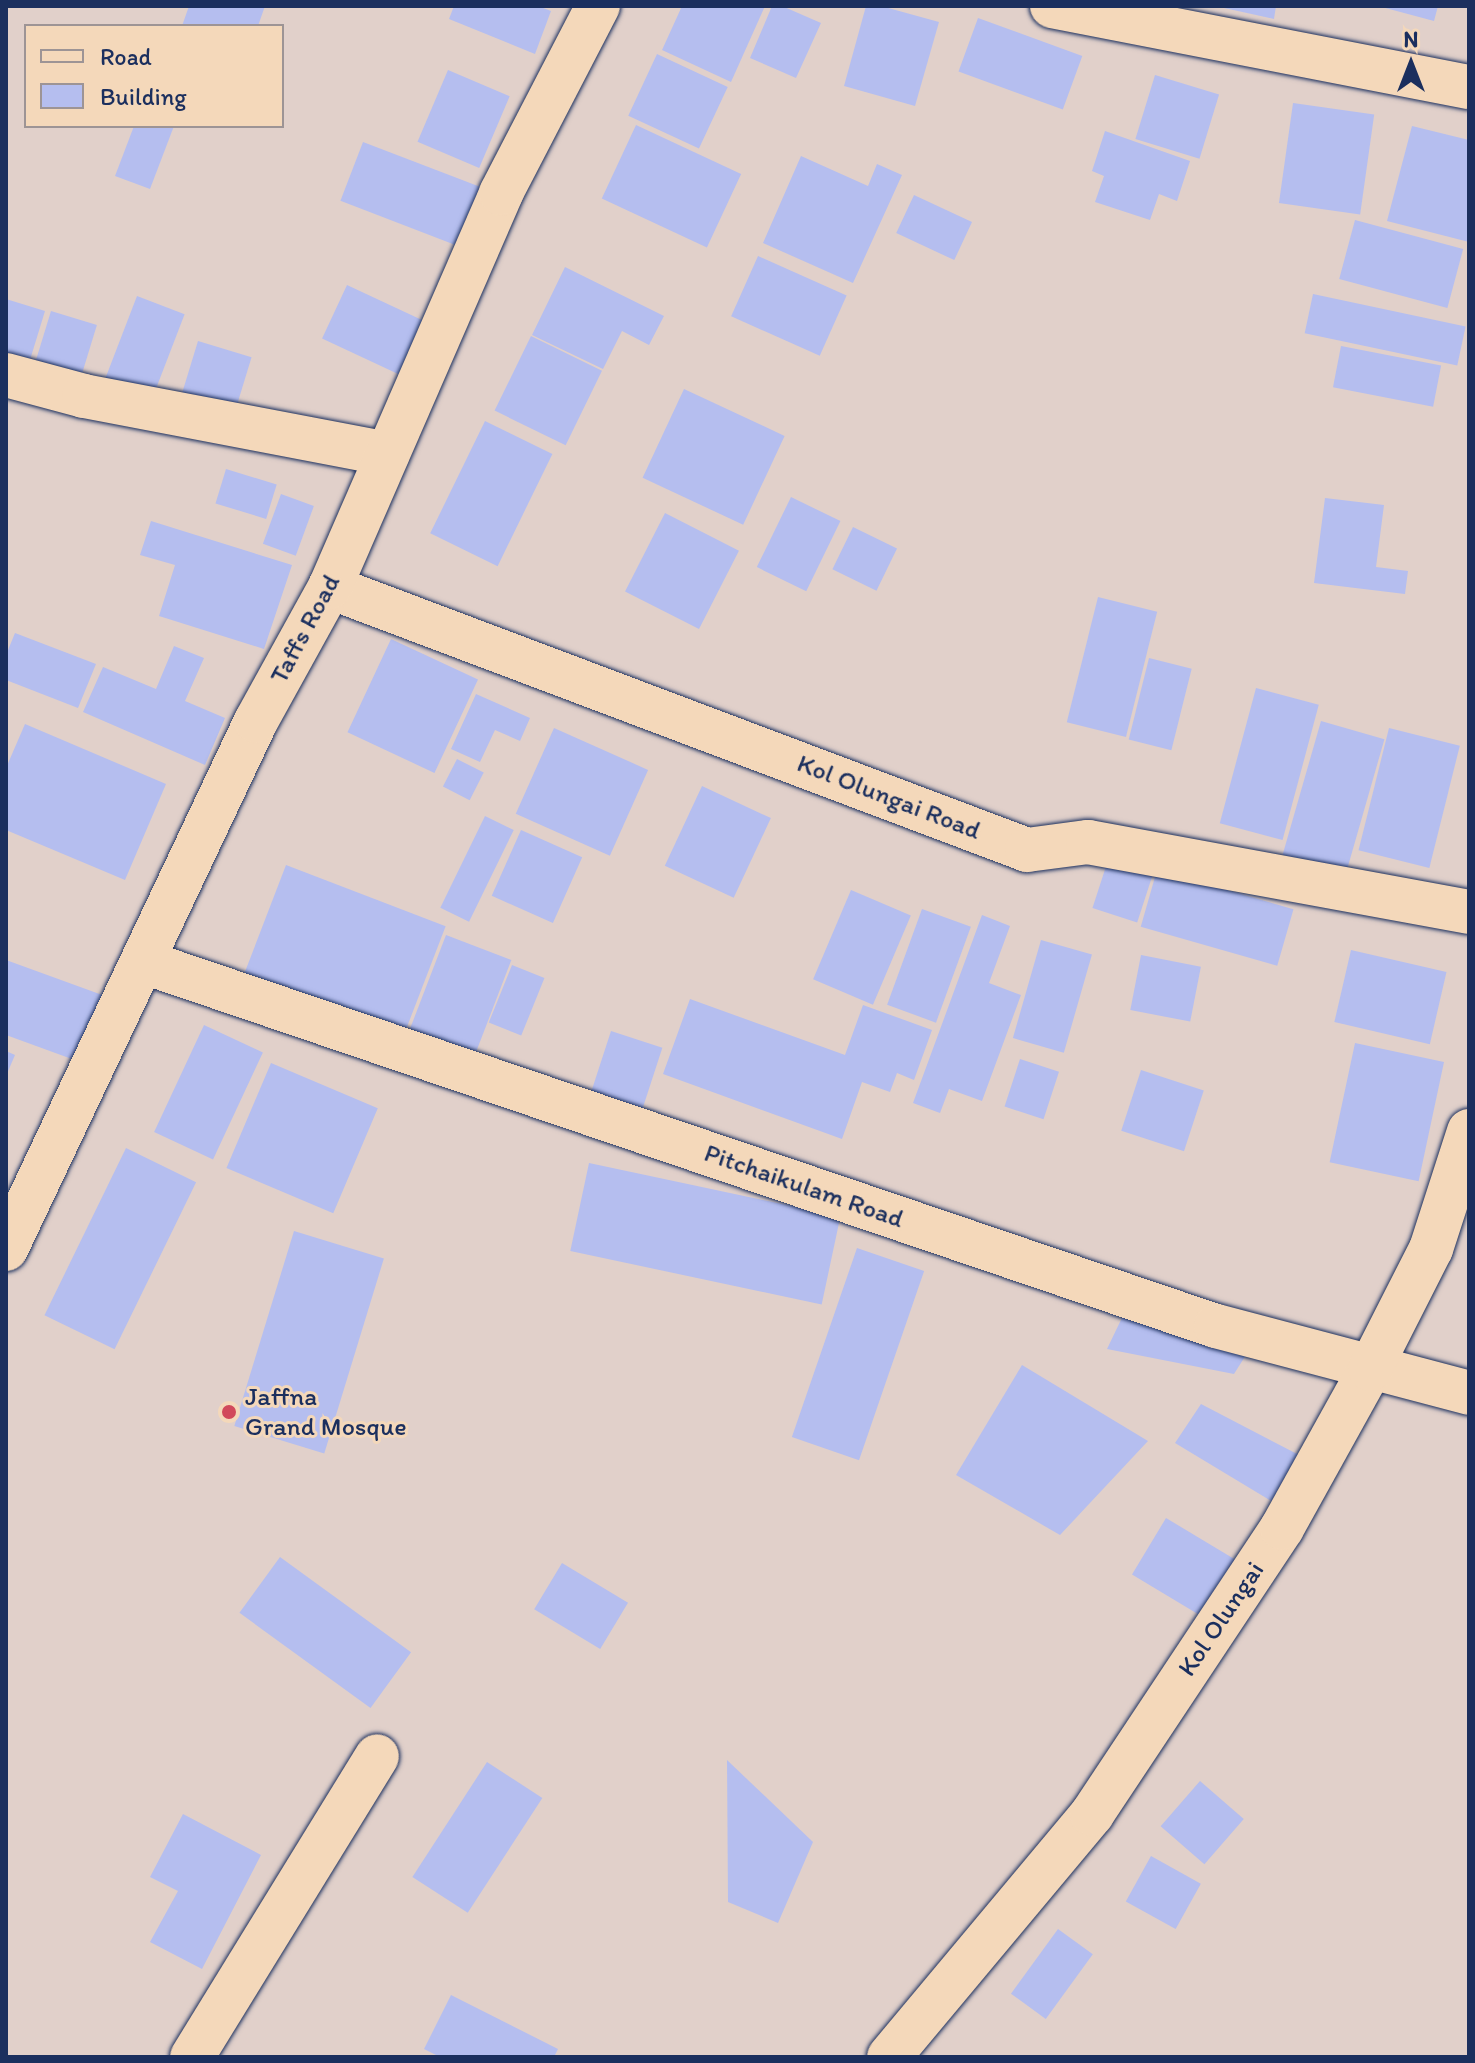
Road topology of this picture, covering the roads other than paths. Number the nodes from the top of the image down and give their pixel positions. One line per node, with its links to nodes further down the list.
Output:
1 (598, 6): 5 (street, Taffs Road)
2 (1052, 6): 3 (street)
3 (1469, 87)
4 (6, 375): 5 (street)
5 (387, 454): 6 (street, Taffs Road)
6 (330, 587): 7 (street, Kol Olungai Road); 8 (street, Taffs Road)
7 (1469, 912)
8 (144, 962): 10 (street, Taffs Road); 11 (street, Pitchaikulam Road)
9 (1469, 1131): 11 (street, Kol Olungai)
10 (6, 1249)
11 (1370, 1369): 12 (street, Pitchaikulam Road); 15 (street, Kol Olungai)
12 (1469, 1393)
13 (377, 1756): 14 (street)
14 (192, 2057)
15 (889, 2057)

